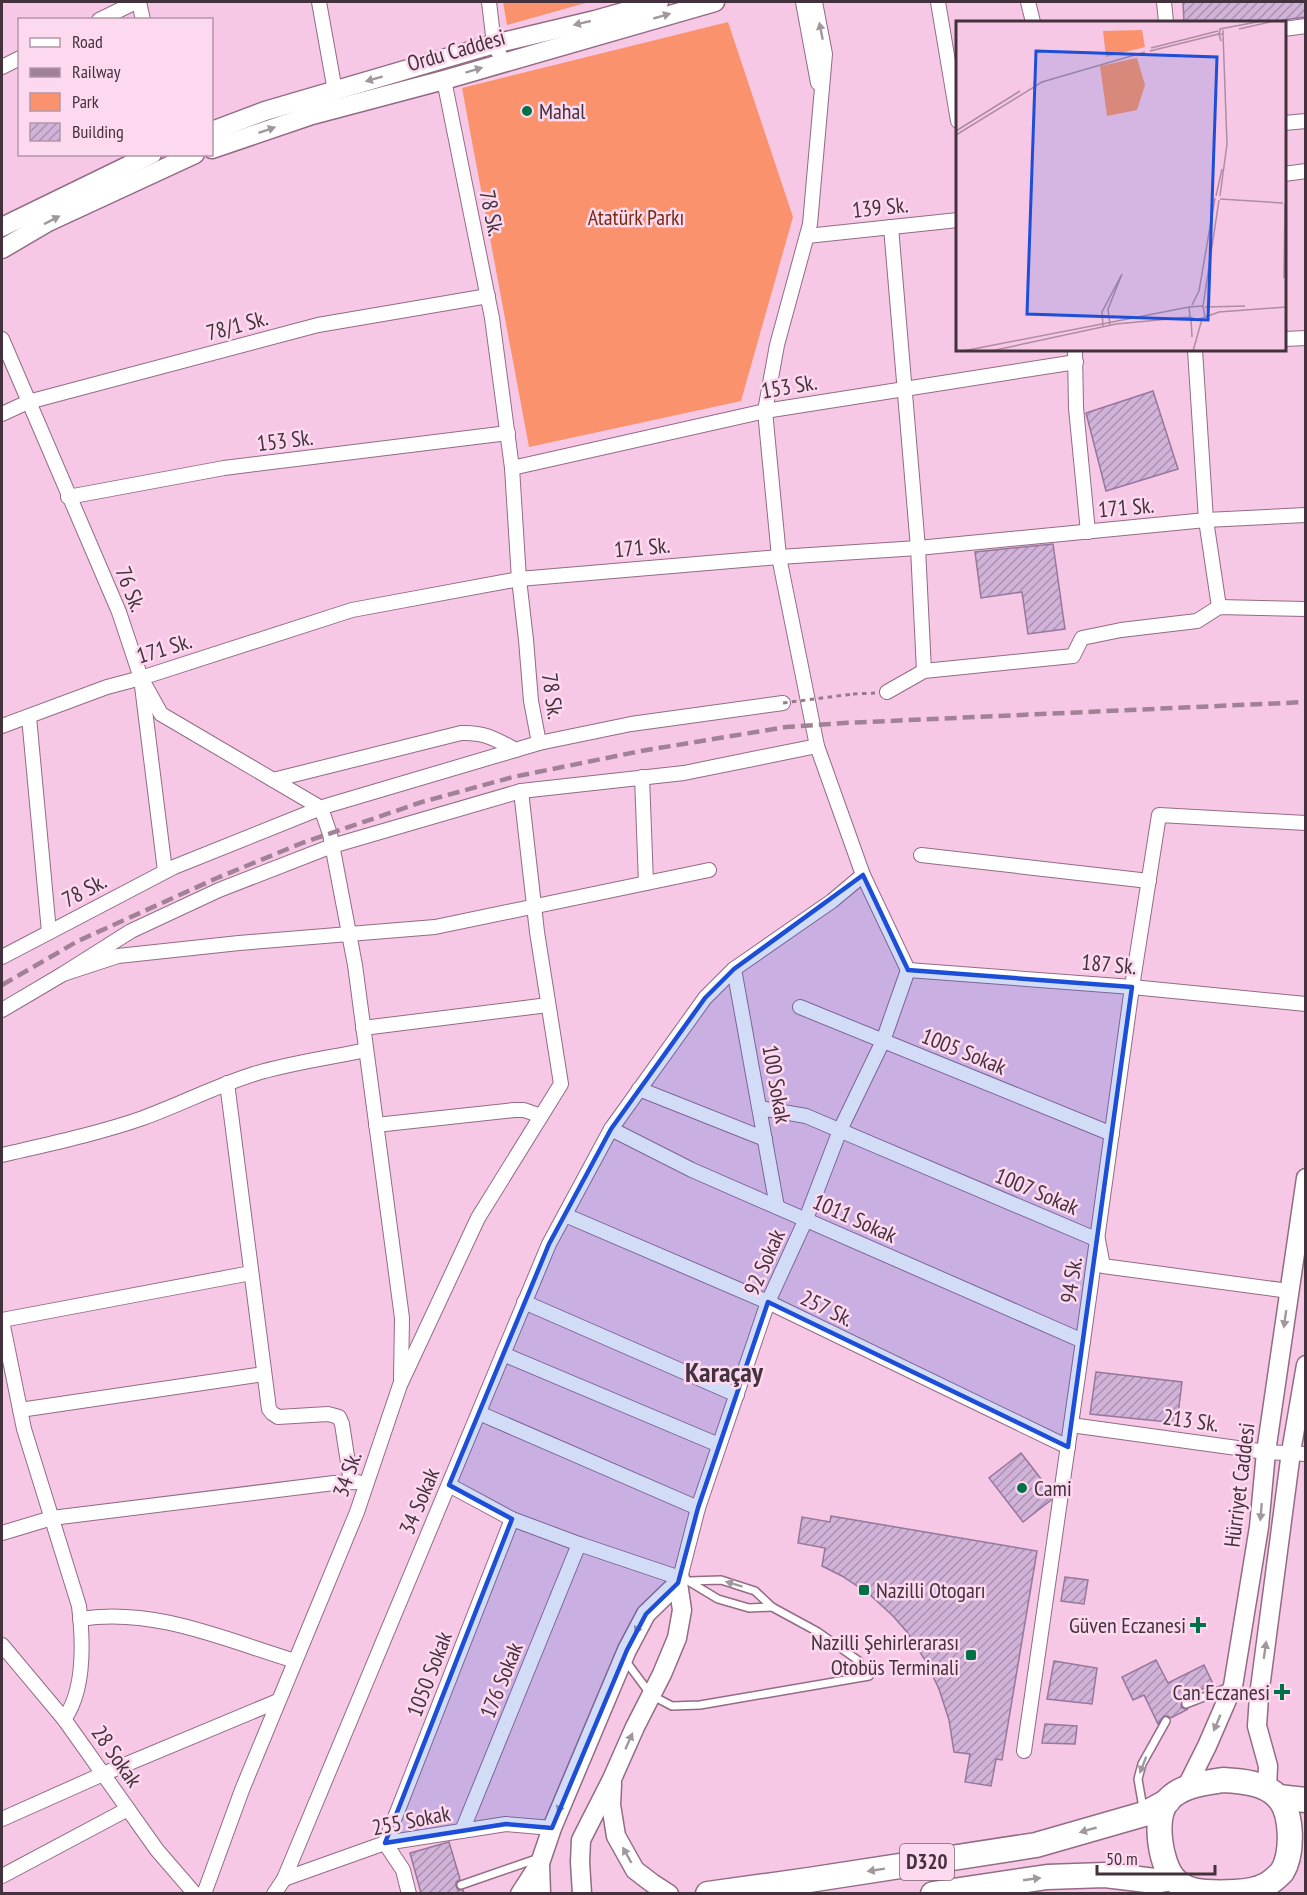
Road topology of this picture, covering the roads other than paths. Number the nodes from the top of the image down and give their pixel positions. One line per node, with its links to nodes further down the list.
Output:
1 (137, 2): 11 (street); 12 (street)
2 (319, 2): 22 (street)
3 (489, 2): 17 (street)
4 (659, 2): 17 (main road, Ordu Caddesi, one-way to 17)
5 (715, 2): 19 (main road, Ordu Caddesi, one-way to 5)
6 (803, 2): 23 (street)
7 (815, 2): 23 (street, one-way to 7)
8 (938, 2): 24 (street)
9 (1028, 2): 13 (street)
10 (1164, 2): 14 (street)
11 (103, 18)
12 (142, 18)
13 (1033, 21)
14 (1166, 21)
15 (1305, 26): 16 (street)
16 (1286, 29)
17 (494, 44): 19 (street); 22 (main road, Ordu Caddesi, one-way to 22)
18 (18, 59): 20 (street)
19 (503, 61): 21 (main road, Ordu Caddesi, one-way to 19)
20 (2, 67)
21 (444, 80): 28 (main road, Ordu Caddesi, one-way to 21); 38 (street, 78 Sk.)
22 (335, 91): 27 (main road, Ordu Caddesi)
23 (821, 103): 36 (street)
24 (956, 115)
25 (1305, 121): 26 (street)
26 (1286, 123)
27 (213, 131)
28 (213, 149)
29 (148, 156): 34 (main road)
30 (191, 156): 37 (main road, one-way to 30)
31 (1305, 171): 32 (street)
32 (1286, 174)
33 (956, 220): 35 (street, 139 Sk.)
34 (2, 226)
35 (891, 227): 36 (street, 139 Sk.); 44 (street)
36 (807, 236): 46 (street)
37 (2, 249)
38 (488, 296): 45 (street, 78/1 Sk.); 48 (street, 78 Sk.)
39 (1305, 338): 41 (street)
40 (2, 339): 45 (street, 76 Sk.)
41 (1286, 339)
42 (1195, 351): 52 (street)
43 (1076, 356): 44 (street, 153 Sk.); 53 (street)
44 (905, 388): 46 (street, 153 Sk.); 54 (street)
45 (28, 402): 47 (street, 78/1 Sk.); 50 (street, 76 Sk.)
46 (765, 411): 49 (street, 153 Sk.); 55 (street)
47 (2, 414)
48 (508, 433): 49 (street, 78 Sk.); 50 (street, 153 Sk.)
49 (512, 468): 56 (street, 78 Sk.)
50 (68, 497): 60 (street, 76 Sk.)
51 (1305, 515): 52 (street, 171 Sk.)
52 (1206, 520): 53 (street, 171 Sk.); 57 (street)
53 (1088, 532): 54 (street, 171 Sk.)
54 (918, 548): 55 (street, 171 Sk.); 59 (street)
55 (779, 556): 56 (street, 171 Sk.); 66 (street)
56 (519, 579): 60 (street, 171 Sk.); 65 (street, 78 Sk.)
57 (1219, 608): 58 (street); 59 (street)
58 (1305, 609)
59 (924, 671): 61 (street)
60 (141, 678): 63 (street, 171 Sk.); 69 (street); 76 (street, 76 Sk.)
61 (887, 692)
62 (783, 703): 65 (street)
63 (29, 717): 64 (street, 171 Sk.); 81 (street)
64 (2, 726)
65 (539, 743): 67 (street, 78 Sk.)
66 (818, 746): 68 (street); 77 (street)
67 (516, 750): 69 (street); 71 (street, 78 Sk.)
68 (642, 777): 70 (street); 79 (street)
69 (273, 780): 71 (street)
70 (521, 792): 73 (street); 80 (street)
71 (321, 808): 73 (street); 76 (street, 78 Sk.)
72 (1305, 823): 78 (street, 94 Sk.)
73 (332, 846): 82 (street); 86 (street)
74 (921, 855): 78 (street)
75 (709, 870): 79 (street)
76 (165, 872): 81 (street, 78 Sk.)
77 (863, 874): 84 (street, 34 Sokak); 85 (street)
78 (1149, 881): 87 (street, 94 Sk.)
79 (646, 883): 80 (street)
80 (534, 906): 82 (street); 89 (street)
81 (49, 932): 83 (street, 78 Sk.)
82 (350, 934): 86 (street); 92 (street)
83 (2, 957)
84 (735, 969): 96 (street, 34 Sokak); 97 (street, 100 Sokak)
85 (908, 970): 87 (street, 187 Sk.); 93 (street, 92 Sokak)
86 (63, 974): 91 (street)
87 (1132, 987): 88 (street, 187 Sk.); 102 (street, 94 Sk.)
88 (1305, 1004)
89 (548, 1005): 92 (street); 98 (street, 34 Sk.)
90 (800, 1007): 93 (street, 1005 Sokak)
91 (2, 1010)
92 (363, 1029): 94 (street)
93 (883, 1041): 101 (street, 92 Sokak); 102 (street, 1005 Sokak)
94 (366, 1050): 95 (street); 99 (street)
95 (227, 1083): 104 (street); 110 (street)
96 (639, 1089): 100 (street, 34 Sokak); 103 (street)
97 (760, 1108): 101 (street, 1007 Sokak); 103 (street, 100 Sokak)
98 (541, 1116): 99 (street); 119 (street, 34 Sk.)
99 (376, 1125): 119 (street)
100 (611, 1129): 106 (street, 1011 Sokak); 107 (street, 34 Sokak)
101 (840, 1130): 108 (street, 92 Sokak); 109 (street, 1007 Sokak)
102 (1112, 1134): 109 (street, 94 Sk.)
103 (765, 1139): 106 (street, 100 Sokak)
104 (2, 1155)
105 (1305, 1178): 111 (main road, Hürriyet Caddesi)
106 (777, 1207): 108 (street, 1011 Sokak)
107 (565, 1215): 112 (street, 34 Sokak); 113 (street, 257 Sk.)
108 (806, 1219): 113 (street, 92 Sokak); 115 (street, 1011 Sokak)
109 (1098, 1240): 111 (street, 1007 Sokak); 115 (street, 94 Sk.)
110 (251, 1273): 114 (street); 118 (street)
111 (1289, 1291): 126 (main road, Hürriyet Caddesi, one-way to 126)
112 (524, 1302): 116 (street, 34 Sokak); 120 (street)
113 (768, 1302): 120 (street, 92 Sokak); 125 (street, 257 Sk.)
114 (2, 1321): 121 (street)
115 (1083, 1341): 123 (street, 94 Sk.)
116 (503, 1354): 122 (street, 34 Sokak); 124 (street)
117 (1305, 1365): 127 (main road, Hürriyet Caddesi)
118 (264, 1374): 121 (street); 128 (street)
119 (400, 1385): 129 (street, 34 Sk.)
120 (737, 1395): 124 (street, 92 Sokak)
121 (20, 1410): 132 (street)
122 (478, 1413): 130 (street, 34 Sokak); 131 (street)
123 (1071, 1425): 125 (street, 94 Sk.); 126 (street, 213 Sk.)
124 (719, 1445): 131 (street, 92 Sokak)
125 (1068, 1447): 150 (street, 94 Sk.)
126 (1266, 1452): 127 (street, 213 Sk.); 144 (main road, Hürriyet Caddesi, one-way to 144)
127 (1298, 1453): 154 (main road, Hürriyet Caddesi, one-way to 127)
128 (351, 1482): 129 (street); 132 (street)
129 (367, 1483): 141 (street, 34 Sk.)
130 (449, 1485): 133 (street); 166 (street, 34 Sokak)
131 (698, 1508): 136 (street, 92 Sokak)
132 (52, 1518): 134 (street); 138 (street)
133 (512, 1519): 135 (street); 161 (street, 1050 Sokak)
134 (2, 1533)
135 (579, 1544): 136 (street); 160 (street, 176 Sokak)
136 (682, 1581): 137 (lane); 137 (lane, one-way to 136); 140 (main road, one-way to 140); 145 (main road)
137 (772, 1607): 142 (lane)
138 (80, 1618): 141 (street); 148 (street)
139 (2, 1645): 148 (street, 28 Sokak)
140 (623, 1658): 145 (lane); 159 (main road, one-way to 159)
141 (295, 1661): 146 (street, 34 Sk.)
142 (860, 1661)
143 (869, 1676): 145 (lane)
144 (1233, 1686): 147 (lane); 153 (main road, Hürriyet Caddesi, one-way to 153)
145 (651, 1695): 152 (main road, one-way to 145)
146 (278, 1701): 151 (street); 171 (street, 34 Sk.)
147 (1186, 1704)
148 (64, 1719): 151 (street, 28 Sokak)
149 (1166, 1720): 157 (lane, one-way to 157)
150 (1024, 1751)
151 (103, 1774): 156 (street, 28 Sokak); 158 (street)
152 (612, 1779): 176 (main road); 177 (main road, one-way to 152)
153 (1177, 1794): 154 (highway); 157 (highway, D320); 162 (highway)
154 (1273, 1794): 155 (highway); 167 (highway)
155 (1305, 1800)
156 (128, 1809): 165 (street); 170 (street, 28 Sokak)
157 (1144, 1814): 162 (lane); 178 (highway, D320, one-way to 178)
158 (2, 1819)
159 (552, 1828): 160 (street, 255 Sokak); 163 (main road)
160 (462, 1831): 161 (street, 255 Sokak)
161 (386, 1843): 166 (street, 255 Sokak); 173 (street)
162 (1160, 1846): 169 (highway)
163 (541, 1860): 168 (lane); 174 (main road); 175 (main road)
164 (1305, 1862): 167 (highway)
165 (2, 1876)
166 (284, 1879): 172 (street, 34 Sokak)
167 (1268, 1884): 169 (highway)
168 (461, 1885)
169 (1178, 1886): 179 (highway, D320, one-way to 169)
170 (195, 1893)
171 (204, 1893)
172 (274, 1893)
173 (409, 1893)
174 (520, 1893)
175 (541, 1893)
176 (582, 1893)
177 (669, 1893)
178 (708, 1893)
179 (933, 1893)

